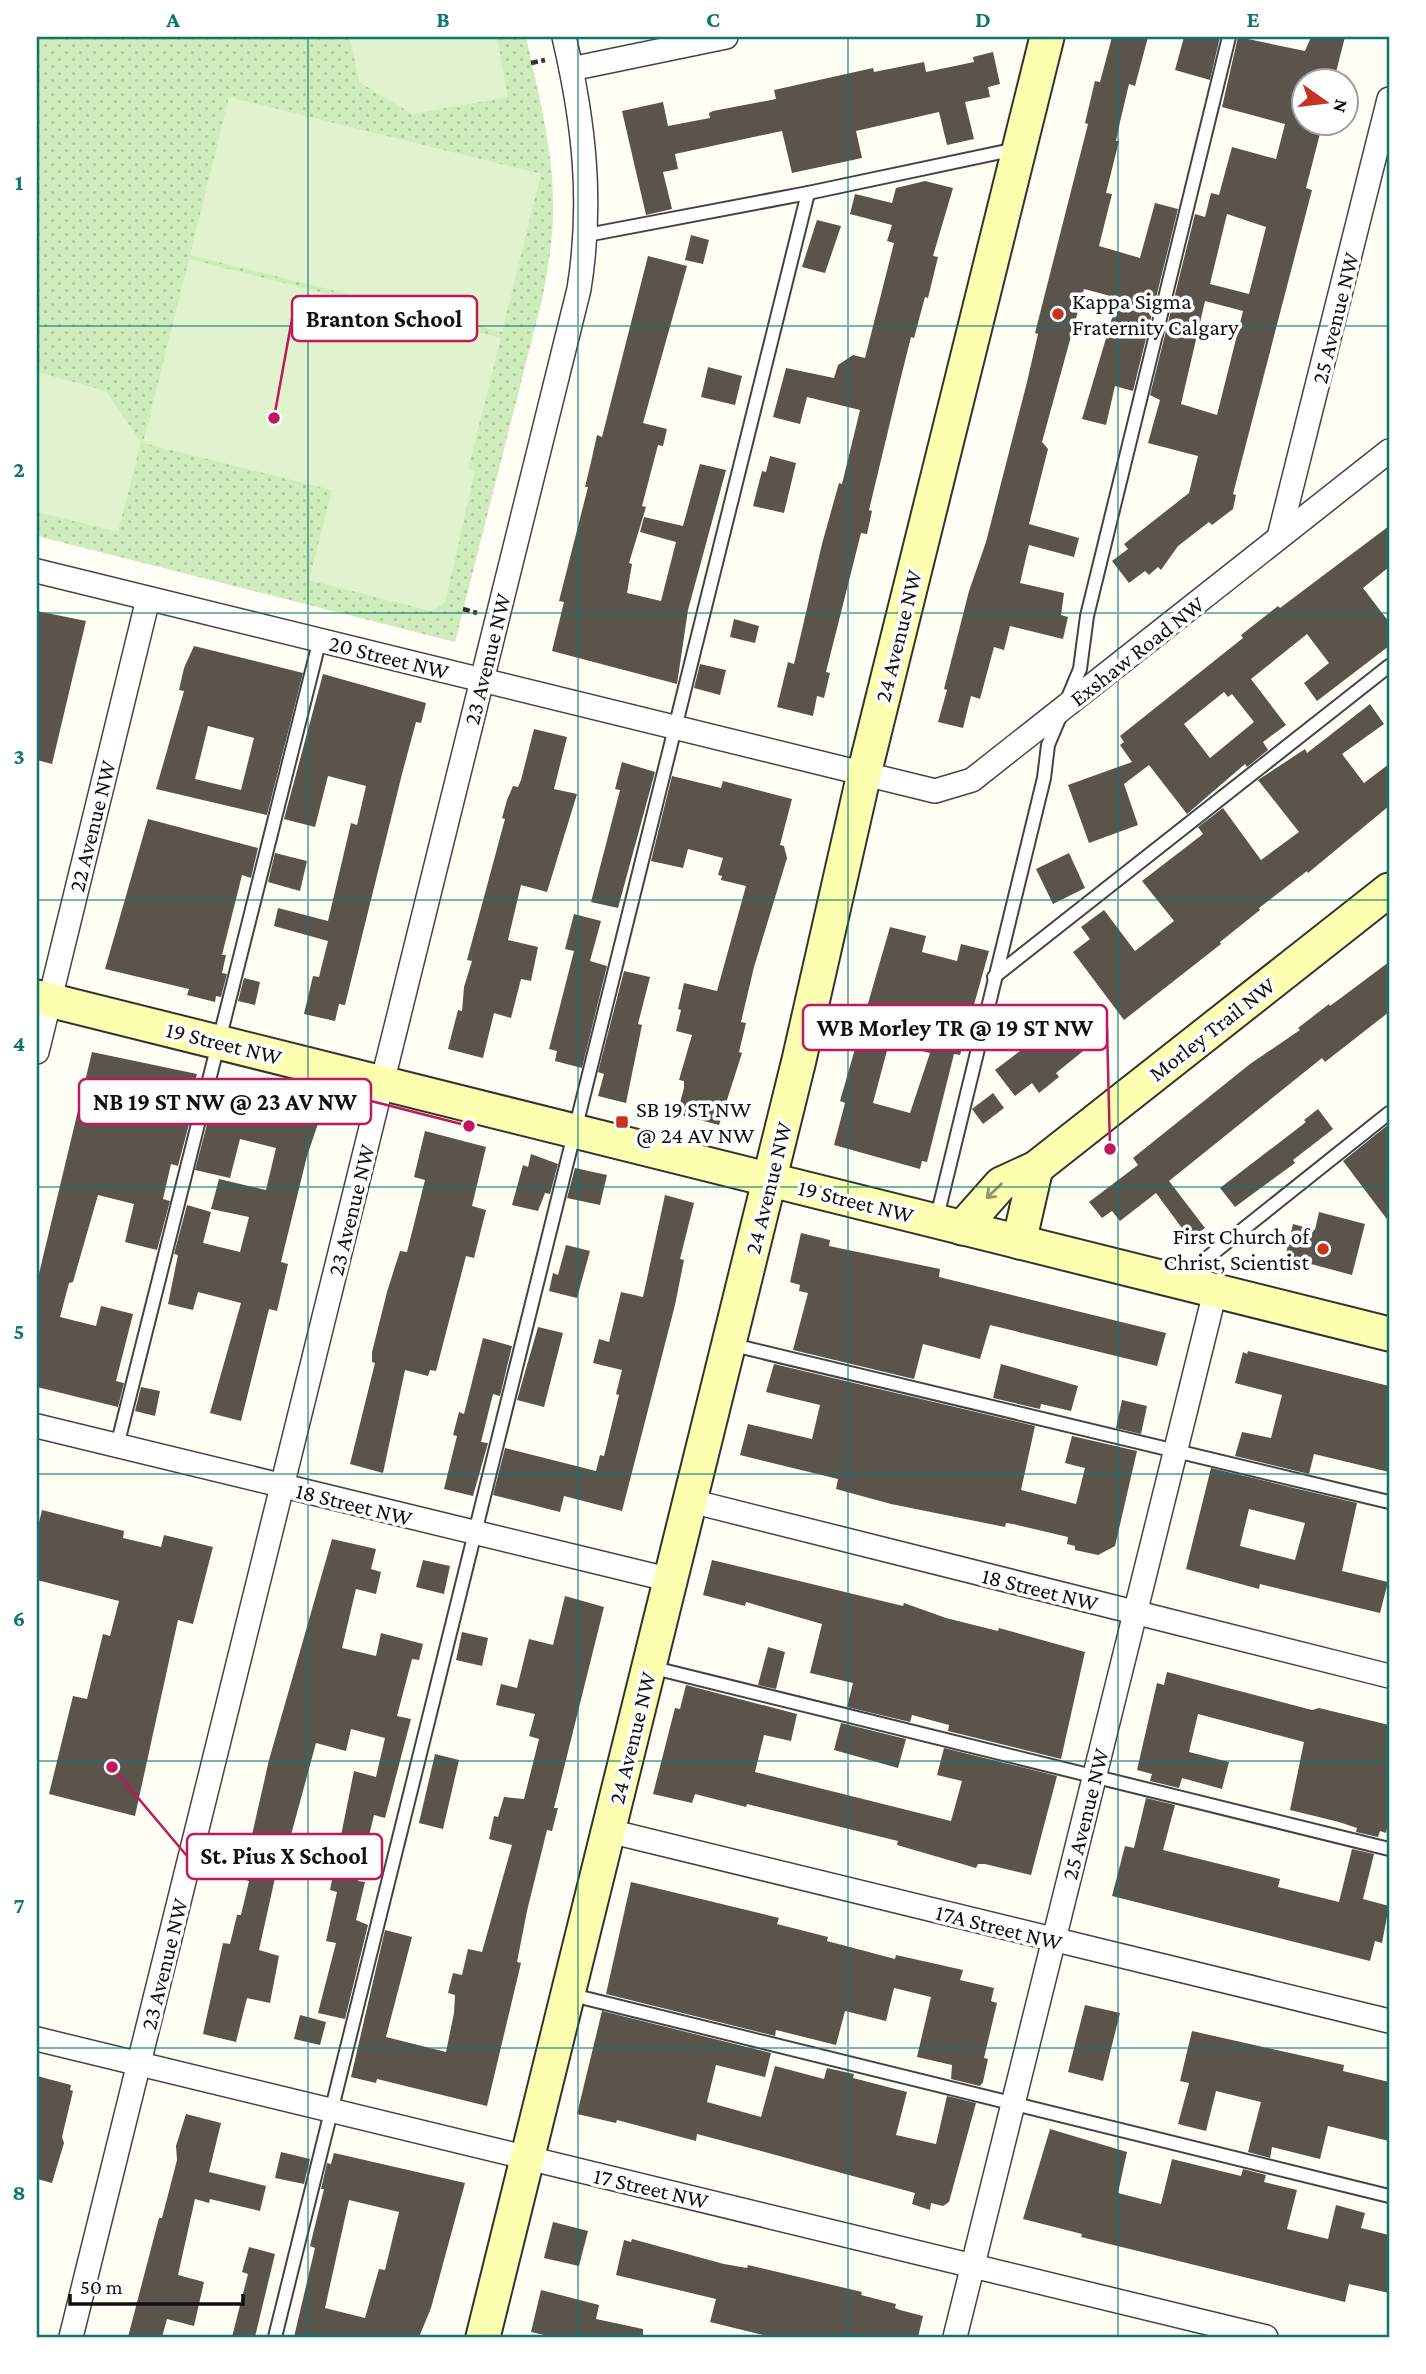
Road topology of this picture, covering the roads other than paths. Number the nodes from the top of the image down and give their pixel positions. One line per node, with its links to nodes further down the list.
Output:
1 (564, 37): 5 (street, 23 Avenue NW)
2 (726, 37): 5 (street)
3 (1047, 37): 7 (street, 24 Avenue NW)
4 (1229, 37): 17 (lane)
5 (571, 69): 9 (street, 23 Avenue NW)
6 (1389, 99): 11 (street, 25 Avenue NW)
7 (1019, 148): 8 (lane); 19 (street, 24 Avenue NW)
8 (808, 194): 9 (lane); 18 (lane)
9 (587, 234): 16 (street, 23 Avenue NW)
10 (1389, 451): 11 (street, Exshaw Road NW)
11 (1279, 537): 17 (street, Exshaw Road NW)
12 (37, 571): 13 (street, 20 Street NW)
13 (148, 599): 14 (street, 20 Street NW); 22 (street, 22 Avenue NW)
14 (320, 639): 16 (street, 20 Street NW); 23 (lane)
15 (1389, 666): 21 (lane)
16 (481, 680): 18 (street, 20 Street NW); 25 (street, 23 Avenue NW)
17 (1062, 710): 19 (street, Exshaw Road NW); 21 (lane)
18 (674, 727): 19 (street, 20 Street NW); 27 (lane)
19 (864, 774): 29 (street, 24 Avenue NW)
20 (1389, 890): 28 (street, Morley Trail NW)
21 (994, 978): 30 (lane)
22 (43, 999): 23 (street, 19 Street NW); 24 (street, 22 Avenue NW)
23 (218, 1042): 25 (street, 19 Street NW); 36 (lane)
24 (37, 1052)
25 (383, 1082): 27 (street, 19 Street NW); 38 (street, 23 Avenue NW)
26 (1389, 1114): 32 (lane)
27 (573, 1130): 29 (street, 19 Street NW); 41 (lane)
28 (1036, 1168): 30 (street, Morley Trail NW, one-way to 30); 31 (street)
29 (770, 1179): 30 (street, 19 Street NW); 34 (street, 24 Avenue NW)
30 (949, 1224): 31 (street, 19 Street NW)
31 (1019, 1242): 32 (street, 19 Street NW)
32 (1205, 1289): 33 (street, 19 Street NW); 37 (street, 25 Avenue NW)
33 (1387, 1331)
34 (728, 1344): 37 (lane); 39 (street, 24 Avenue NW)
35 (37, 1426): 36 (street, 18 Street NW)
36 (117, 1446): 38 (street, 18 Street NW)
37 (1175, 1450): 40 (lane); 43 (street, 25 Avenue NW)
38 (282, 1487): 41 (street, 18 Street NW); 53 (street, 23 Avenue NW)
39 (691, 1501): 42 (street, 24 Avenue NW); 43 (street, 18 Street NW)
40 (1389, 1502)
41 (473, 1533): 42 (street, 18 Street NW); 55 (lane)
42 (671, 1580): 44 (street, 24 Avenue NW)
43 (1135, 1613): 45 (street, 18 Street NW); 46 (street, 25 Avenue NW)
44 (650, 1667): 46 (lane); 47 (street, 24 Avenue NW)
45 (1389, 1676)
46 (1095, 1776): 48 (lane); 49 (street, 25 Avenue NW)
47 (608, 1831): 49 (street, 17A Street NW); 50 (street, 24 Avenue NW)
48 (1389, 1849)
49 (1053, 1941): 51 (street, 17A Street NW); 54 (street, 25 Avenue NW)
50 (568, 1994): 54 (lane); 56 (street, 24 Avenue NW)
51 (1389, 2021)
52 (37, 2039): 53 (street, 17 Street NW)
53 (139, 2064): 55 (street, 17 Street NW); 59 (street, 23 Avenue NW)
54 (1012, 2104): 57 (lane); 58 (street, 25 Avenue NW)
55 (330, 2112): 56 (street, 17 Street NW); 60 (lane)
56 (527, 2158): 58 (street, 17 Street NW); 61 (street, 24 Avenue NW)
57 (1389, 2196)
58 (973, 2265): 62 (street, 25 Avenue NW); 63 (street, 17 Street NW)
59 (71, 2337)
60 (275, 2337)
61 (484, 2337)
62 (956, 2337)
63 (1266, 2337)

